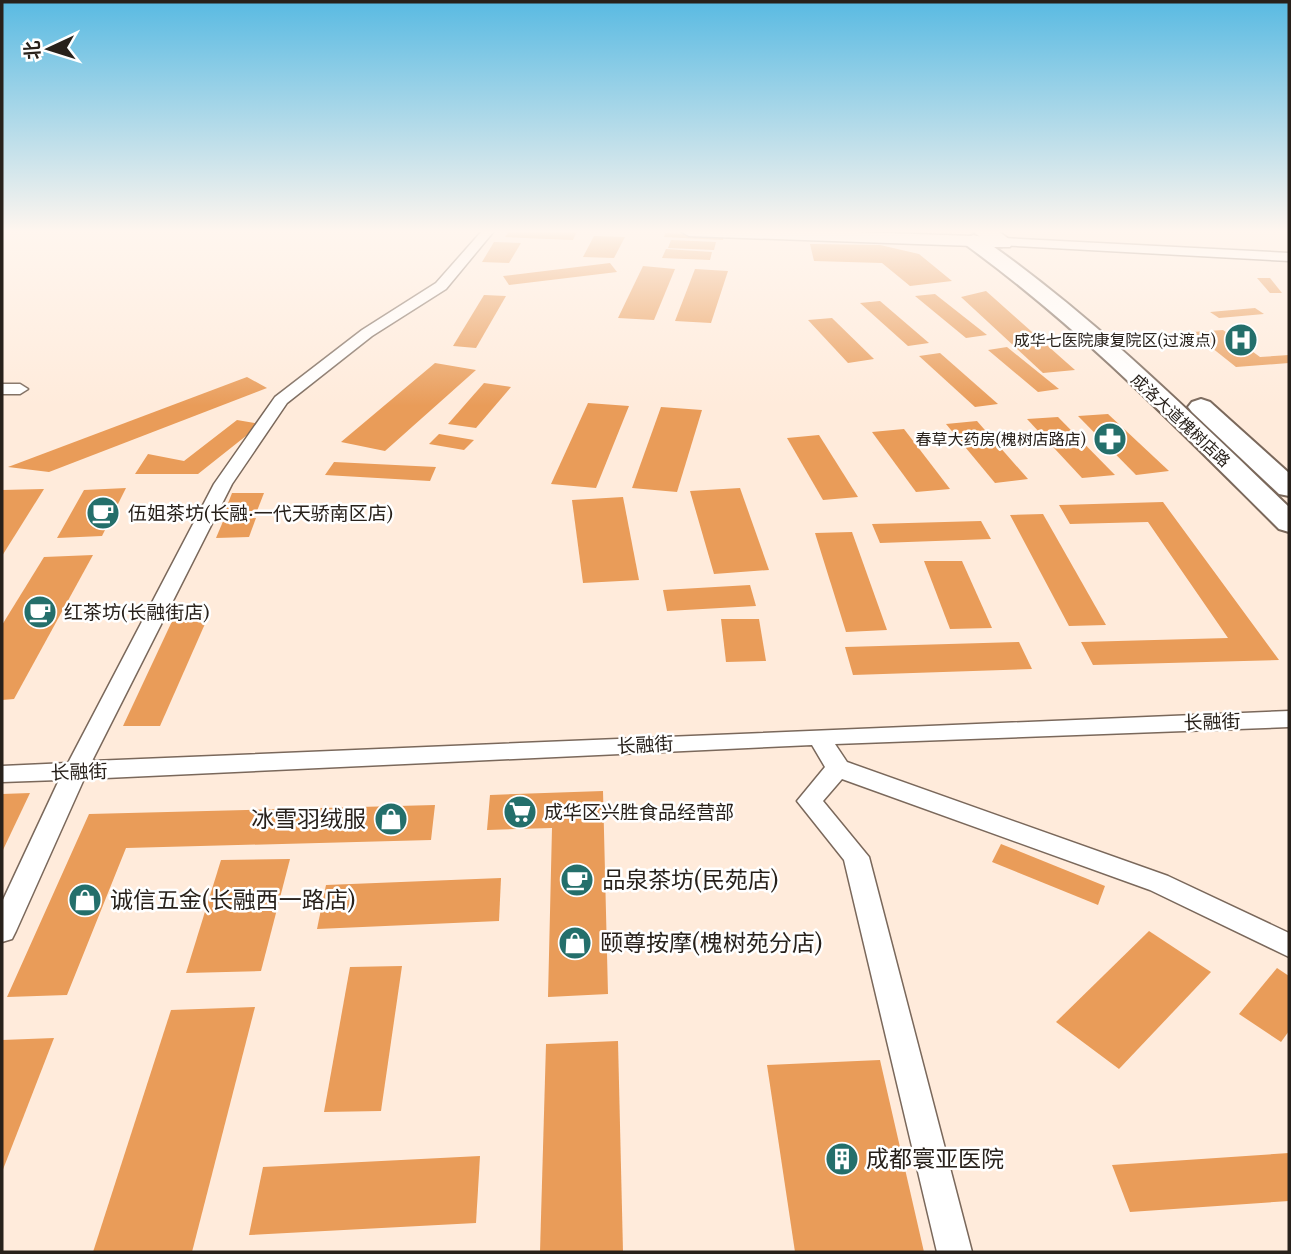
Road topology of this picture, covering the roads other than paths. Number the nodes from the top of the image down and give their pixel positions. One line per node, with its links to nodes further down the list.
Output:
1 (435, 290): 11 (street)
2 (1039, 290): 7 (main road, 成洛大道槐树店路)
3 (1063, 290): 6 (main road, 成洛大道槐树店路)
4 (2, 389): 5 (street)
5 (20, 389)
6 (1289, 488)
7 (1289, 523)
8 (1289, 719): 9 (street, 长融街)
9 (819, 737): 10 (street); 11 (street, 长融街)
10 (838, 768): 14 (street); 15 (street)
11 (75, 772): 12 (street, 长融街); 13 (street)
12 (2, 774)
13 (2, 931)
14 (1289, 946)
15 (955, 1252)

